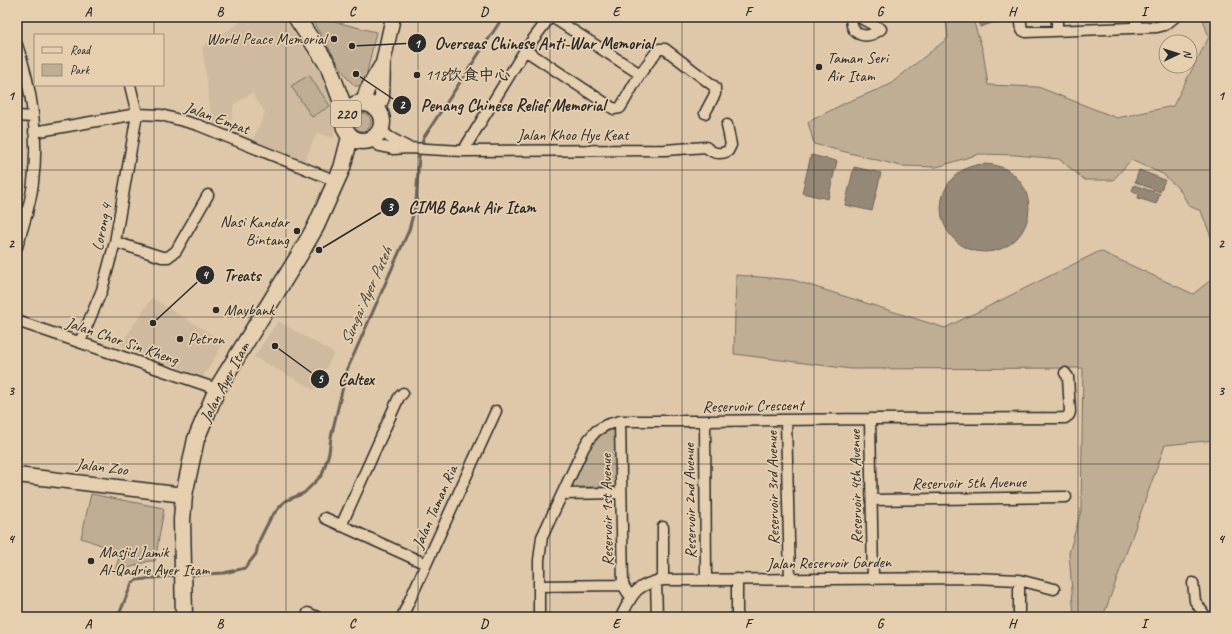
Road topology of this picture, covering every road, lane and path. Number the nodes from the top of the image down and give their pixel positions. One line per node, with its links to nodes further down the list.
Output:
1 (296, 17): 14 (main road, 220)
2 (393, 17): 18 (main road)
3 (551, 17): 13 (street); 15 (street)
4 (851, 17): 5 (street)
5 (859, 17)
6 (1020, 17): 11 (street)
7 (1057, 17): 11 (street)
8 (1136, 17): 10 (street)
9 (1175, 17): 10 (street)
10 (1136, 28): 11 (street)
11 (1057, 30)
12 (17, 46): 16 (street)
13 (525, 50): 15 (street); 27 (street)
14 (328, 65): 18 (main road, 220); 19 (main road, 220)
15 (640, 74): 20 (street)
16 (31, 81): 23 (street)
17 (130, 86): 21 (street)
18 (367, 105): 19 (main road, 220); 26 (main road, 220)
19 (346, 113): 26 (main road, 220)
20 (705, 113)
21 (137, 114): 25 (street, Jalan Empat); 28 (street, Jalan Empat); 31 (street, Lorong 4)
22 (17, 116): 23 (street)
23 (33, 117): 25 (street)
24 (727, 125): 27 (street, Jalan Khoo Hye Keat)
25 (34, 132): 30 (street)
26 (366, 137): 27 (street, Jalan Khoo Hye Keat); 28 (main road, Jalan Ayer Itam / 220)
27 (463, 151)
28 (339, 174): 36 (main road, Jalan Ayer Itam / 220)
29 (208, 195): 31 (street)
30 (22, 213): 32 (street)
31 (115, 242): 34 (street, Lorong 4)
32 (17, 247)
33 (17, 321): 34 (street, Jalan Chor Sin Kheng)
34 (80, 342): 36 (street, Jalan Chor Sin Kheng)
35 (1065, 373): 39 (street, Reservoir Crescent)
36 (217, 389): 46 (main road, Jalan Ayer Itam / 220)
37 (403, 393): 50 (street)
38 (496, 411): 52 (street, Jalan Taman Ria)
39 (870, 419): 40 (street, Reservoir Crescent); 48 (street, Reservoir 4th Avenue)
40 (786, 420): 42 (street, Reservoir Crescent); 56 (street, Reservoir 3rd Avenue)
41 (620, 421): 42 (street, Reservoir Crescent); 44 (street, Reservoir 1st Avenue); 45 (street, Reservoir Crescent)
42 (705, 421): 54 (street, Reservoir 2nd Avenue)
43 (17, 475): 46 (main road, Jalan Zoo)
44 (621, 493): 45 (street); 60 (street, Reservoir 1st Avenue)
45 (562, 494): 61 (street, Reservoir Crescent)
46 (184, 495): 64 (main road, Jalan Ayer Itam / 220)
47 (1066, 497): 48 (street, Reservoir 5th Avenue)
48 (872, 500): 53 (street, Reservoir 4th Avenue)
49 (325, 518): 50 (street)
50 (341, 526): 52 (street)
51 (663, 527): 57 (street, Reservoir 2nd Avenue)
52 (426, 564): 65 (street, Jalan Taman Ria)
53 (874, 578): 56 (street, Jalan Reservoir Garden); 58 (street, Jalan Reservoir Garden)
54 (706, 579): 55 (street, Jalan Reservoir Garden); 57 (street, Jalan Reservoir Garden)
55 (737, 579): 56 (street, Jalan Reservoir Garden); 69 (street)
56 (790, 579)
57 (660, 580): 63 (street, Jalan Reservoir Garden); 68 (street, Reservoir 2nd Avenue)
58 (1019, 580): 62 (street, Jalan Reservoir Garden); 70 (street)
59 (1192, 583): 71 (street)
60 (623, 585): 61 (street); 63 (street, Reservoir 1st Avenue)
61 (539, 586): 66 (street, Reservoir Crescent)
62 (1054, 589)
63 (632, 594): 67 (street)
64 (184, 617)
65 (402, 617)
66 (539, 617)
67 (621, 617)
68 (657, 617)
69 (737, 617)
70 (1019, 617)
71 (1206, 617)

